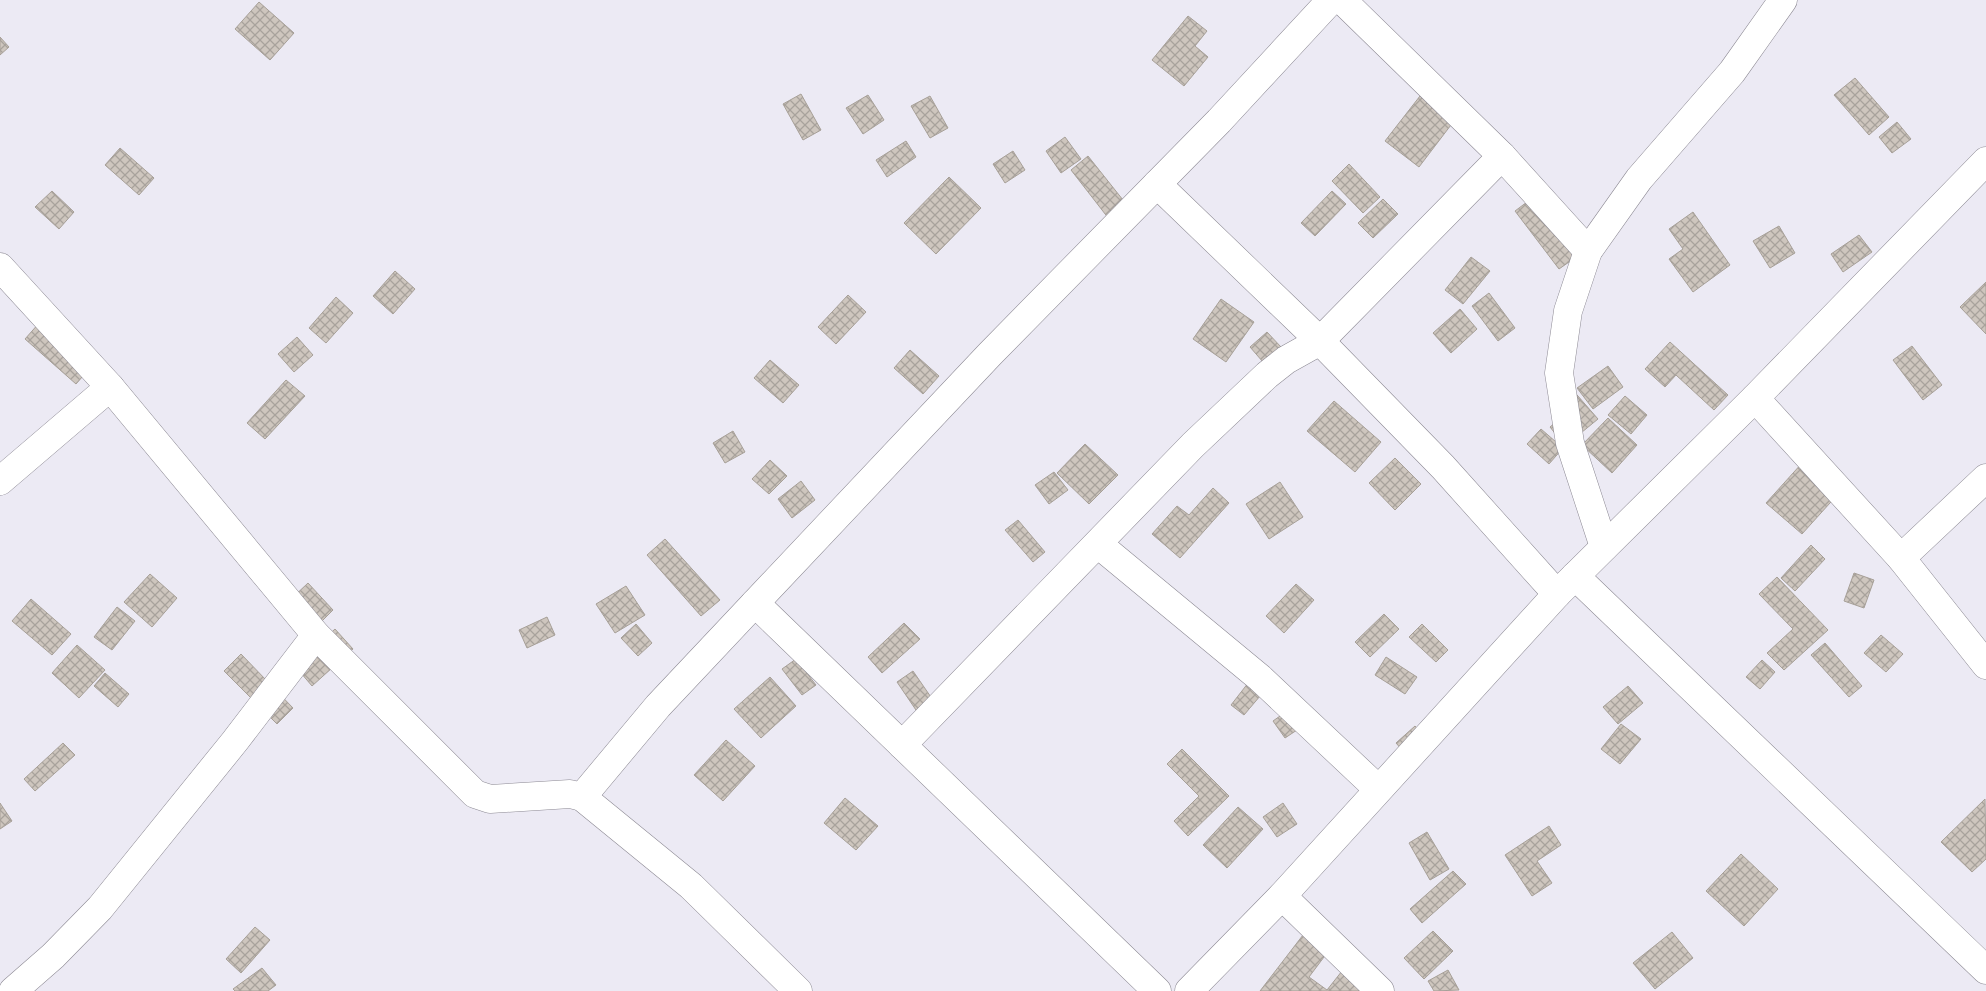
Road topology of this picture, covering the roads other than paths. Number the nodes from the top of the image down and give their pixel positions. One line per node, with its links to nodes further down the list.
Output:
1 (1331, 0): 6 (street)
2 (1342, 0): 4 (street)
3 (1783, 0): 7 (street)
4 (1502, 156): 7 (street); 9 (street)
5 (1986, 161): 11 (street)
6 (1157, 184): 9 (street); 18 (street)
7 (1588, 251): 15 (street)
8 (0, 267): 10 (street)
9 (1320, 341): 14 (street); 17 (street)
10 (110, 387): 13 (street); 19 (street)
11 (1755, 398): 15 (street); 16 (street)
12 (1986, 478): 16 (street)
13 (0, 481)
14 (1098, 544): 21 (street); 22 (street)
15 (1604, 546): 17 (street)
16 (1902, 558): 20 (street)
17 (1566, 585): 22 (street); 25 (street)
18 (755, 603): 21 (street); 23 (street)
19 (316, 634): 23 (street); 26 (street)
20 (1986, 665)
21 (902, 745): 28 (street)
22 (1378, 789): 24 (street)
23 (582, 797): 27 (street)
24 (1282, 896): 29 (street); 30 (street)
25 (1986, 970)
26 (13, 991)
27 (798, 991)
28 (1157, 991)
29 (1189, 991)
30 (1380, 991)

